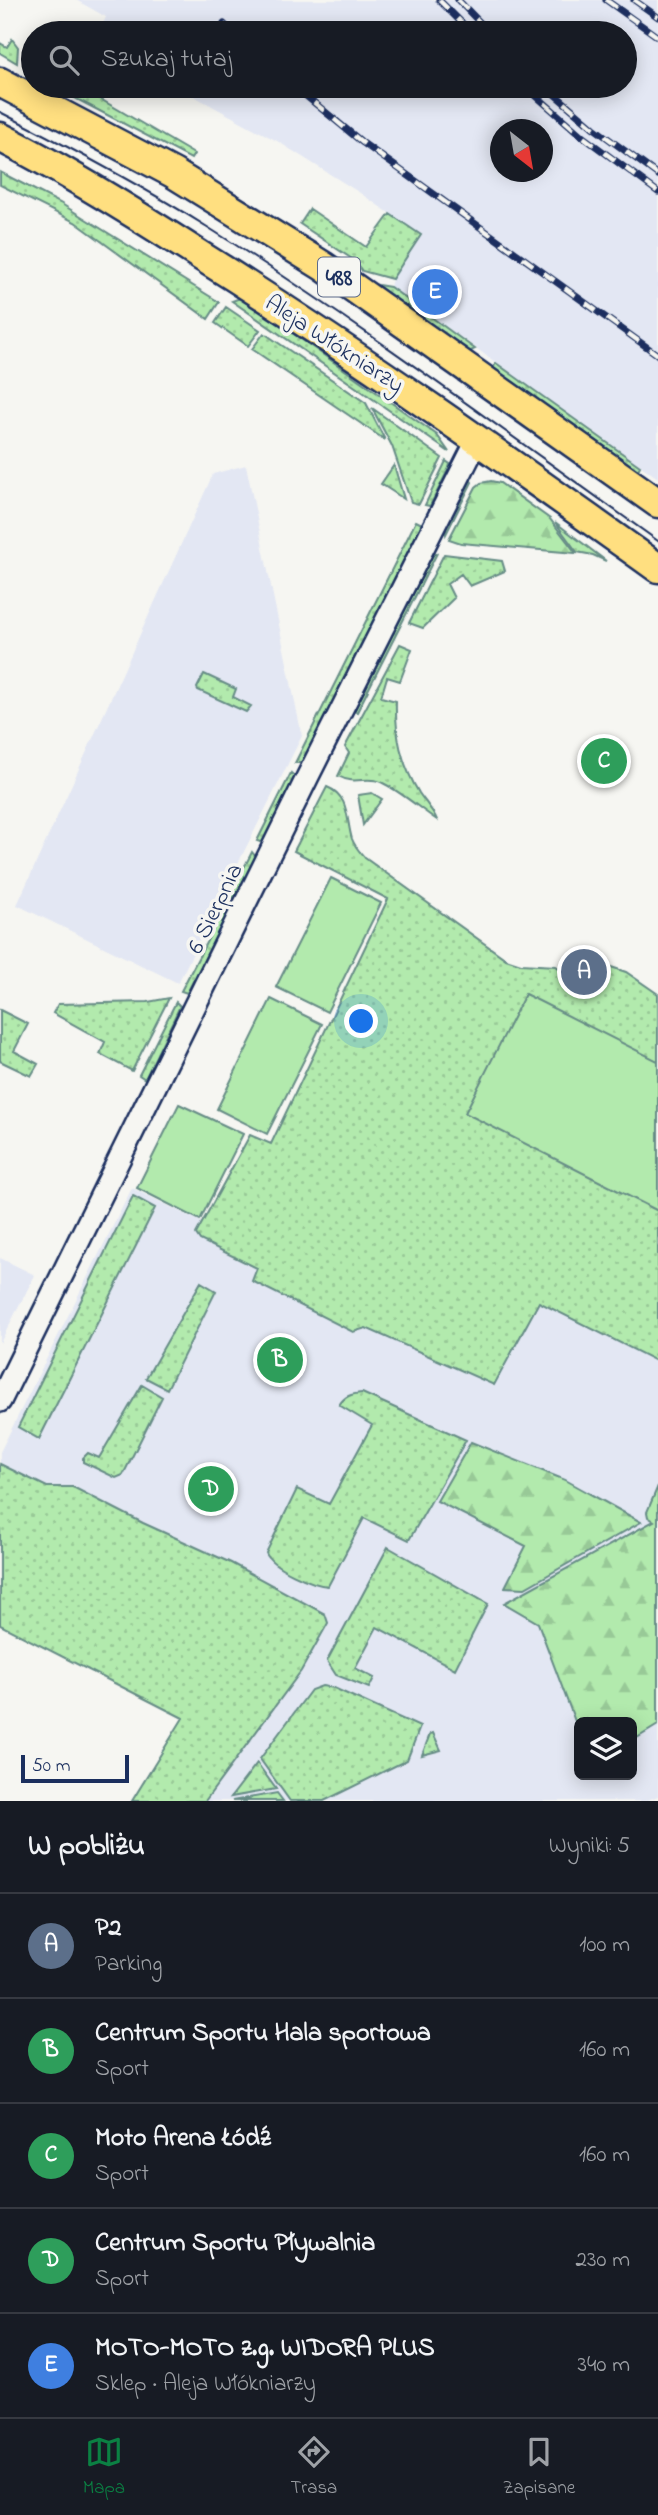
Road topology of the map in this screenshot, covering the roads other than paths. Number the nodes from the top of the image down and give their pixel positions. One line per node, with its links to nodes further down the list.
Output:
1 (0, 82): 2 (main road, 488)
2 (21, 93)
3 (30, 98): 6 (main road, 488)
4 (0, 137): 5 (main road, Aleja Włókniarzy / 488)
5 (478, 439): 7 (main road, Aleja Włókniarzy / 488); 8 (street, 6 Sierpnia)
6 (658, 503)
7 (658, 568)
8 (0, 1401)

